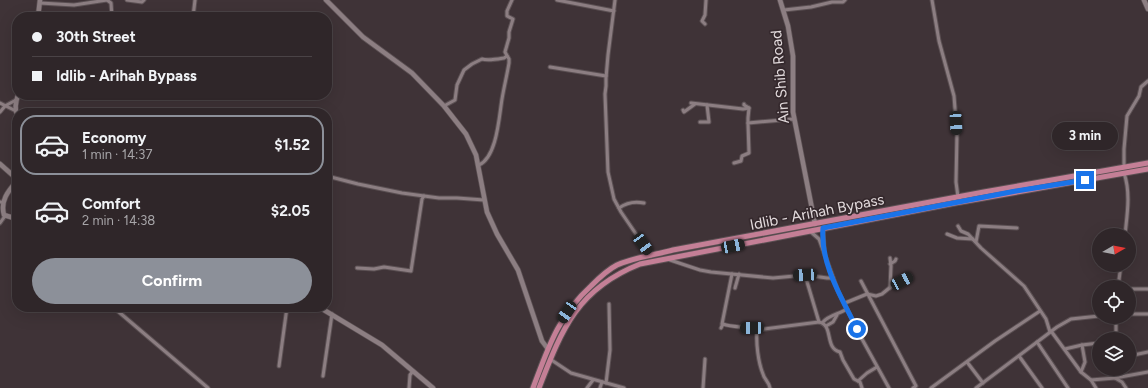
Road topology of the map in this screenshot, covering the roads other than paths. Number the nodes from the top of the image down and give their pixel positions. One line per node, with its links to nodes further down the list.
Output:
1 (114, 0): 14 (street)
2 (126, 0): 3 (street)
3 (144, 0)
4 (195, 0): 22 (street)
5 (326, 0): 33 (street)
6 (512, 0): 24 (street)
7 (557, 0): 19 (street)
8 (615, 0): 19 (street)
9 (706, 0): 23 (street)
10 (780, 0): 18 (street, Ain Shib Road)
11 (846, 0): 15 (street)
12 (932, 0): 54 (street)
13 (1144, 0): 17 (street)
14 (109, 1): 16 (street); 21 (street)
15 (829, 1): 18 (street)
16 (40, 2): 20 (street)
17 (1148, 9)
18 (784, 10): 39 (street, Ain Shib Road)
19 (614, 11): 26 (street)
20 (39, 12)
21 (112, 12)
22 (194, 12)
23 (705, 24)
24 (506, 56): 33 (street); 45 (street)
25 (550, 67): 26 (street)
26 (606, 76): 58 (street)
27 (1148, 81): 46 (street)
28 (16, 100): 32 (street); 34 (street)
29 (0, 103): 32 (street)
30 (744, 104): 35 (street)
31 (707, 105): 35 (street); 37 (street); 40 (street)
32 (4, 106): 36 (street); 38 (street)
33 (444, 106): 45 (street)
34 (16, 108)
35 (749, 108): 41 (street)
36 (12, 110)
37 (683, 110)
38 (0, 112)
39 (794, 119): 41 (street); 62 (street, Ain Shib Road)
40 (700, 122)
41 (748, 123): 42 (street)
42 (734, 162)
43 (1148, 163): 46 (main road, Idlib - Arihah Bypass)
44 (0, 164): 49 (street)
45 (479, 165): 55 (street)
46 (1124, 167): 51 (main road, Idlib - Arihah Bypass)
47 (1148, 169): 48 (main road, Idlib - Arihah Bypass)
48 (1124, 173): 51 (main road, Idlib - Arihah Bypass); 66 (street)
49 (12, 175)
50 (332, 177): 53 (street)
51 (1072, 179): 54 (main road, Idlib - Arihah Bypass); 64 (main road, Idlib - Arihah Bypass)
52 (12, 185): 56 (street)
53 (424, 196): 55 (street); 77 (street)
54 (958, 197): 62 (main road, Idlib - Arihah Bypass)
55 (484, 200): 108 (street)
56 (1, 202): 59 (street)
57 (644, 203): 58 (street)
58 (618, 208): 71 (street)
59 (5, 216): 60 (street); 61 (street)
60 (12, 218)
61 (0, 223)
62 (815, 224): 68 (main road, Idlib - Arihah Bypass)
63 (958, 226): 70 (street)
64 (823, 228): 67 (main road, Idlib - Arihah Bypass); 72 (street)
65 (1017, 228): 70 (street)
66 (1126, 228)
67 (810, 231): 68 (main road, Idlib - Arihah Bypass); 72 (street)
68 (790, 232): 71 (main road, Idlib - Arihah Bypass); 75 (main road, Idlib - Arihah Bypass)
69 (948, 234): 70 (street)
70 (975, 241): 92 (street)
71 (651, 256): 108 (main road, Idlib - Arihah Bypass)
72 (825, 256): 82 (street)
73 (890, 258): 76 (street)
74 (896, 258): 76 (street)
75 (666, 259): 78 (street); 114 (main road, Idlib - Arihah Bypass)
76 (890, 264): 85 (street)
77 (356, 268)
78 (732, 274): 79 (street); 103 (street)
79 (740, 274): 80 (street); 84 (street)
80 (805, 275): 82 (street); 101 (street)
81 (910, 276): 85 (street)
82 (832, 278): 89 (street)
83 (861, 281): 88 (street)
84 (735, 288)
85 (890, 288): 88 (street)
86 (1136, 289): 87 (street)
87 (1148, 289)
88 (867, 294): 89 (street); 129 (street)
89 (845, 303): 91 (street)
90 (609, 304): 127 (street)
91 (847, 309): 99 (street); 117 (street)
92 (1040, 311): 104 (street); 115 (street)
93 (119, 312): 131 (street)
94 (286, 312): 116 (street)
95 (328, 312): 96 (street)
96 (332, 314): 118 (street); 121 (street)
97 (1136, 314): 98 (street)
98 (1148, 314)
99 (837, 315): 101 (street); 102 (street)
100 (1092, 317): 104 (street)
101 (821, 322): 102 (street); 103 (street)
102 (826, 326): 125 (street)
103 (757, 330): 140 (street)
104 (1051, 332): 105 (street); 109 (street)
105 (1037, 342): 112 (street); 147 (street)
106 (1092, 343): 107 (street)
107 (1082, 345): 109 (street); 119 (street)
108 (548, 349): 134 (main road, Idlib - Arihah Bypass)
109 (1065, 349): 119 (street)
110 (1148, 352): 111 (street)
111 (1136, 355)
112 (1019, 356): 128 (street); 130 (street)
113 (705, 358): 139 (street)
114 (550, 359): 123 (street); 135 (main road, Idlib - Arihah Bypass)
115 (967, 362): 128 (street); 144 (street)
116 (279, 366)
117 (878, 368): 125 (street); 142 (street)
118 (413, 371): 132 (street); 133 (street)
119 (1081, 372): 124 (street)
120 (1148, 372): 122 (street)
121 (323, 376)
122 (1115, 378): 124 (street); 149 (street)
123 (593, 380): 126 (street); 136 (street)
124 (1091, 380): 148 (street)
125 (858, 381): 141 (street)
126 (602, 382): 127 (street); 137 (street)
127 (606, 383): 138 (street)
128 (983, 383): 145 (street)
129 (917, 387): 143 (street)
130 (1041, 387): 146 (street)
131 (208, 388)
132 (409, 388)
133 (433, 388)
134 (533, 388)
135 (539, 388)
136 (588, 388)
137 (600, 388)
138 (624, 388)
139 (703, 388)
140 (770, 388)
141 (862, 388)
142 (889, 388)
143 (913, 388)
144 (931, 388)
145 (976, 388)
146 (1036, 388)
147 (1068, 388)
148 (1096, 388)
149 (1126, 388)

